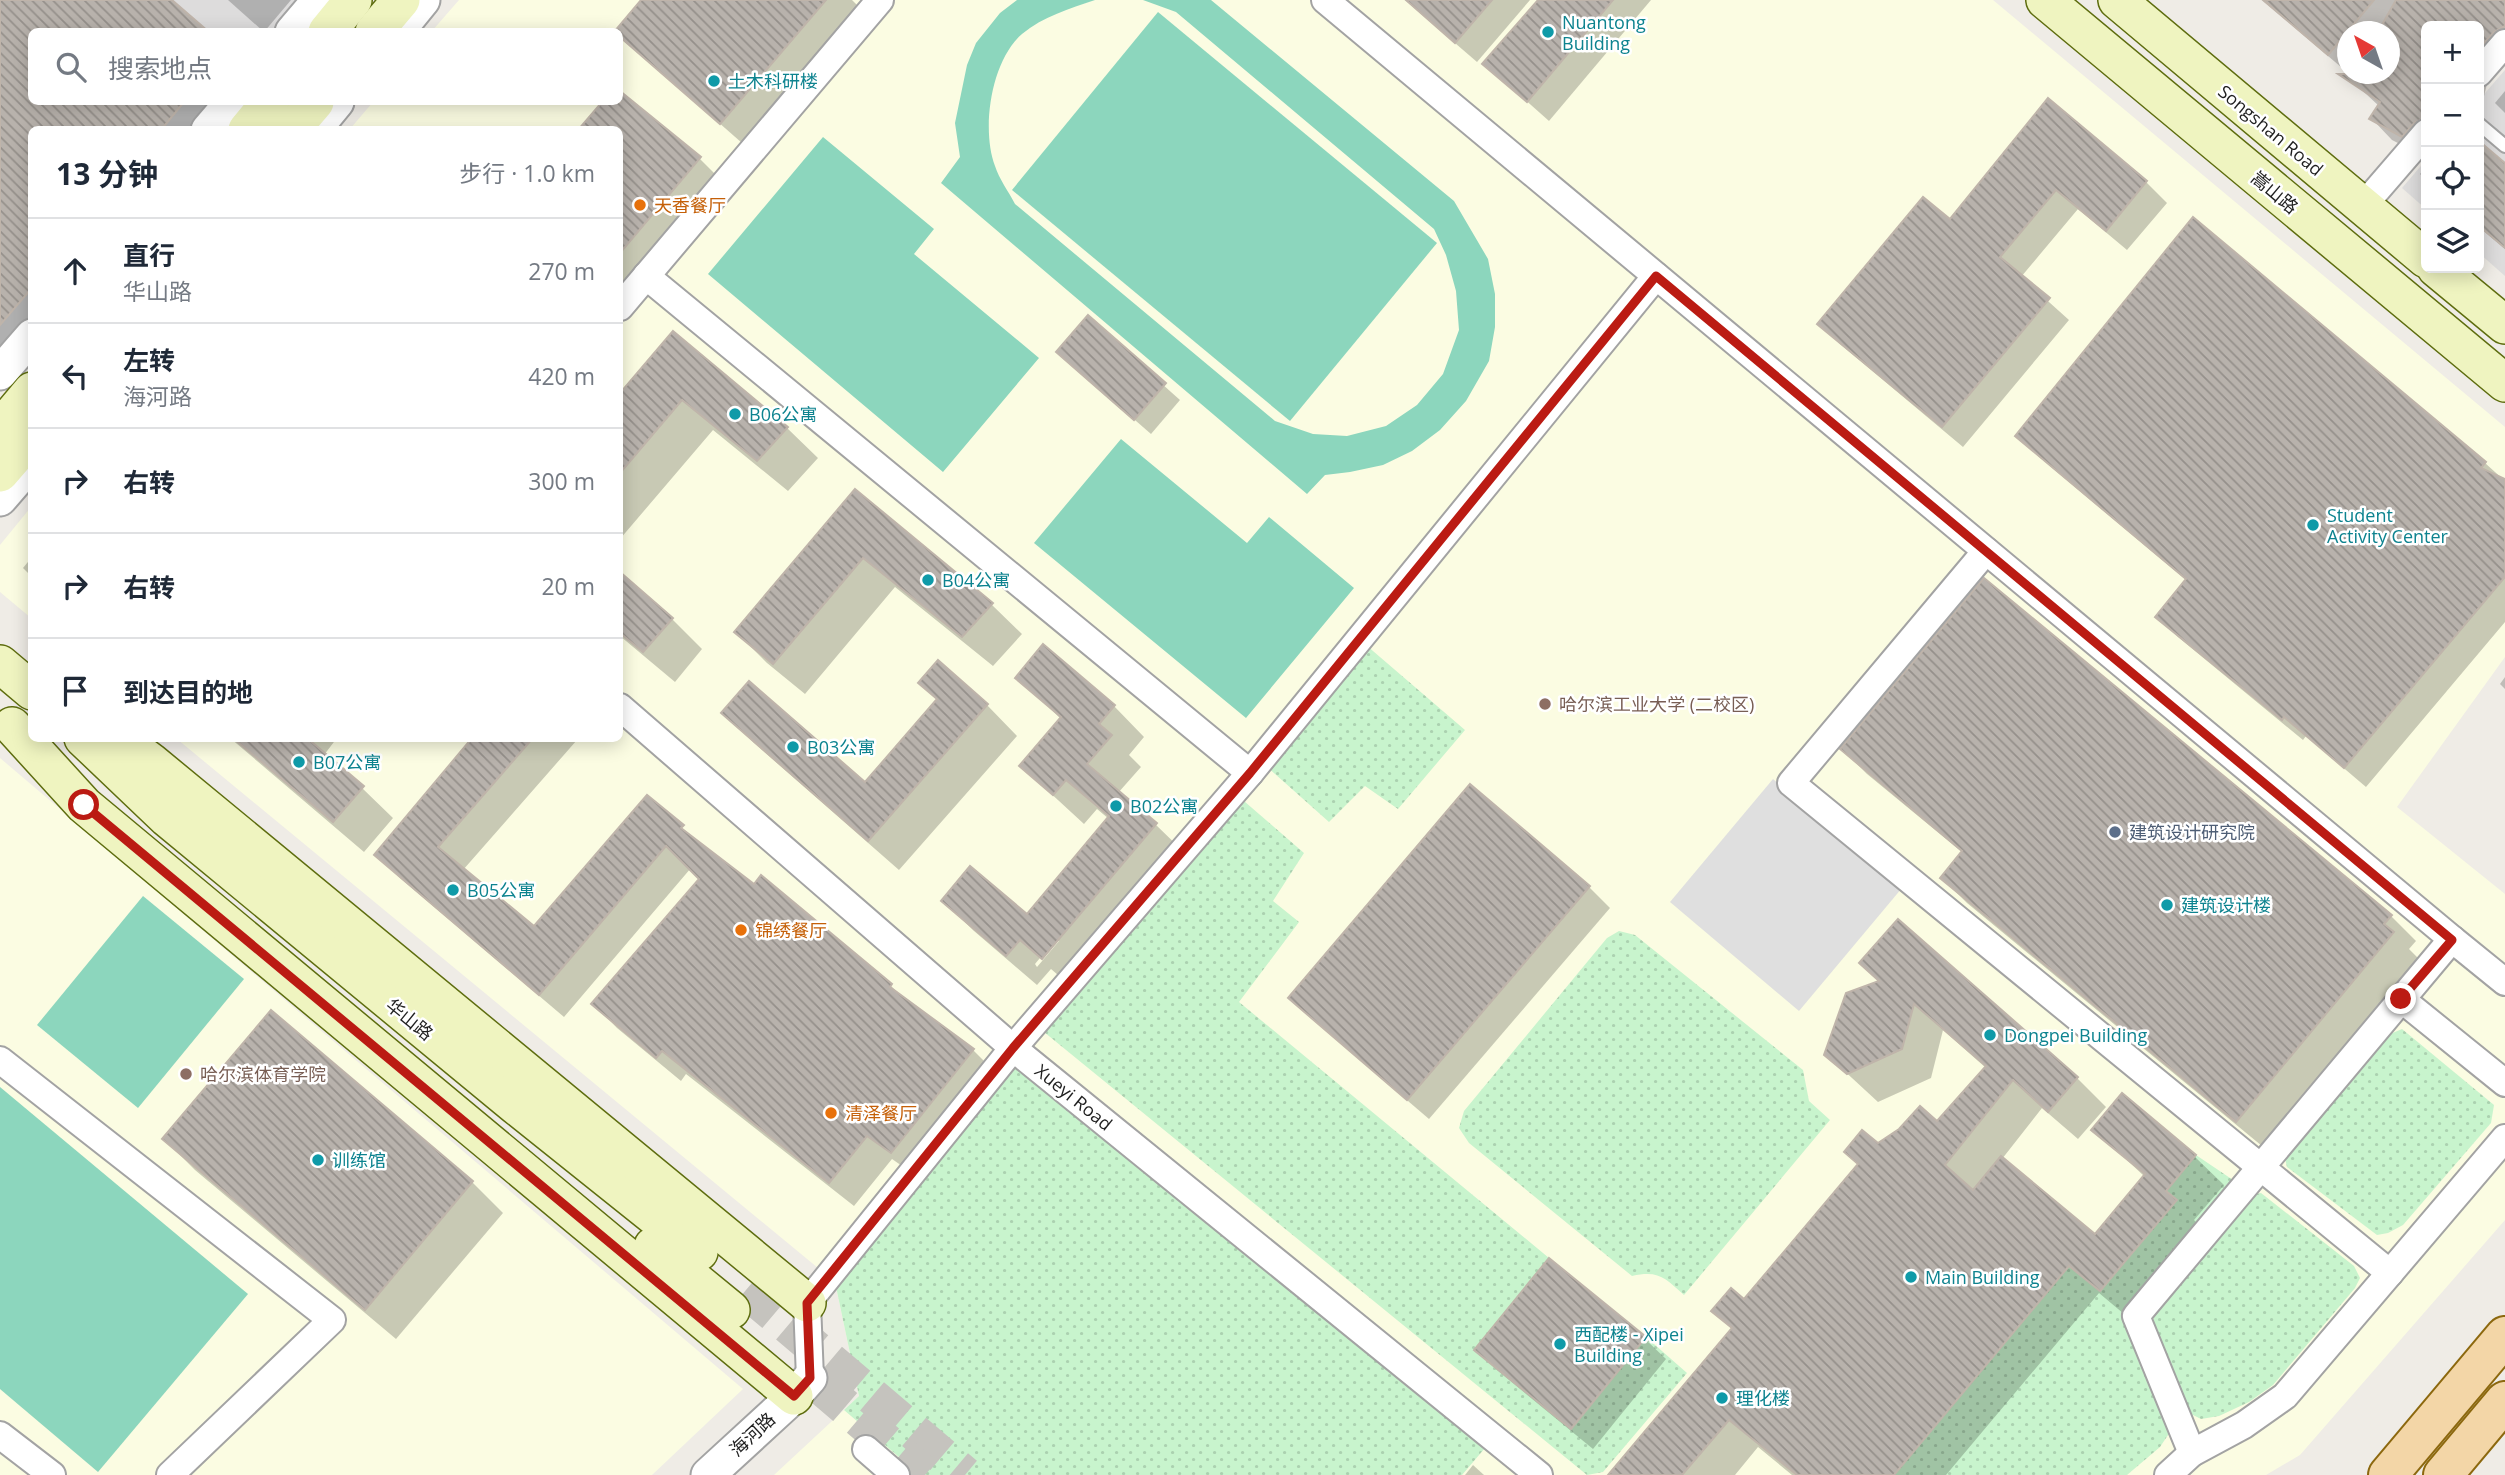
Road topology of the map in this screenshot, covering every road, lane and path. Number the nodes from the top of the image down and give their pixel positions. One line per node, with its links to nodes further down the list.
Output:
1 (319, 0): 9 (street)
2 (353, 0): 10 (main road)
3 (401, 0): 11 (main road)
4 (424, 0): 12 (street)
5 (880, 0): 29 (street)
6 (1325, 0): 30 (street)
7 (2045, 0): 35 (main road, 嵩山路)
8 (2117, 0): 26 (main road, Songshan Road)
9 (295, 28)
10 (330, 28)
11 (377, 28)
12 (400, 28)
13 (2505, 43): 14 (street)
14 (2484, 67)
15 (229, 105): 19 (street)
16 (268, 105): 20 (main road)
17 (312, 105): 21 (main road)
18 (335, 105): 22 (street)
19 (211, 126)
20 (250, 126)
21 (294, 126)
22 (317, 126)
23 (2484, 128): 25 (lane)
24 (2421, 139): 26 (street)
25 (2505, 146)
26 (2363, 206): 27 (main road, Songshan Road)
27 (2421, 255)
28 (2442, 273): 32 (main road)
29 (646, 276): 31 (street); 52 (street)
30 (1656, 276): 42 (street); 52 (street)
31 (623, 303)
32 (2505, 325)
33 (28, 342): 34 (street)
34 (0, 373)
35 (2505, 383)
36 (28, 396): 37 (main road)
37 (0, 429)
38 (28, 441): 40 (main road)
39 (28, 467): 41 (street)
40 (0, 473)
41 (0, 499)
42 (1986, 551): 53 (street); 60 (street)
43 (0, 662): 44 (main road); 45 (main road)
44 (28, 678)
45 (28, 687)
46 (623, 710): 56 (street, Xueyi Road)
47 (6, 721): 48 (main road, 华山路); 64 (main road)
48 (28, 738)
49 (33, 742): 50 (main road, 华山路)
50 (87, 742)
51 (124, 742): 62 (main road)
52 (1250, 773): 56 (street)
53 (2452, 940): 54 (street); 55 (street)
54 (2505, 982)
55 (2401, 999): 58 (street); 60 (street)
56 (1013, 1048): 62 (street); 73 (street, Xueyi Road)
57 (0, 1060): 70 (street)
58 (2505, 1083)
59 (2505, 1138): 61 (street)
60 (2260, 1167): 61 (street); 68 (street)
61 (2390, 1273): 68 (street)
62 (807, 1303): 64 (street)
63 (2505, 1336): 75 (main road)
64 (802, 1387): 71 (street, 海河路)
65 (2505, 1401): 76 (main road)
66 (0, 1435): 69 (street)
67 (866, 1449): 72 (street)
68 (2192, 1453): 74 (street)
69 (52, 1475)
70 (170, 1475)
71 (708, 1475)
72 (896, 1475)
73 (1539, 1475)
74 (2168, 1475)
75 (2388, 1475)
76 (2443, 1475)

